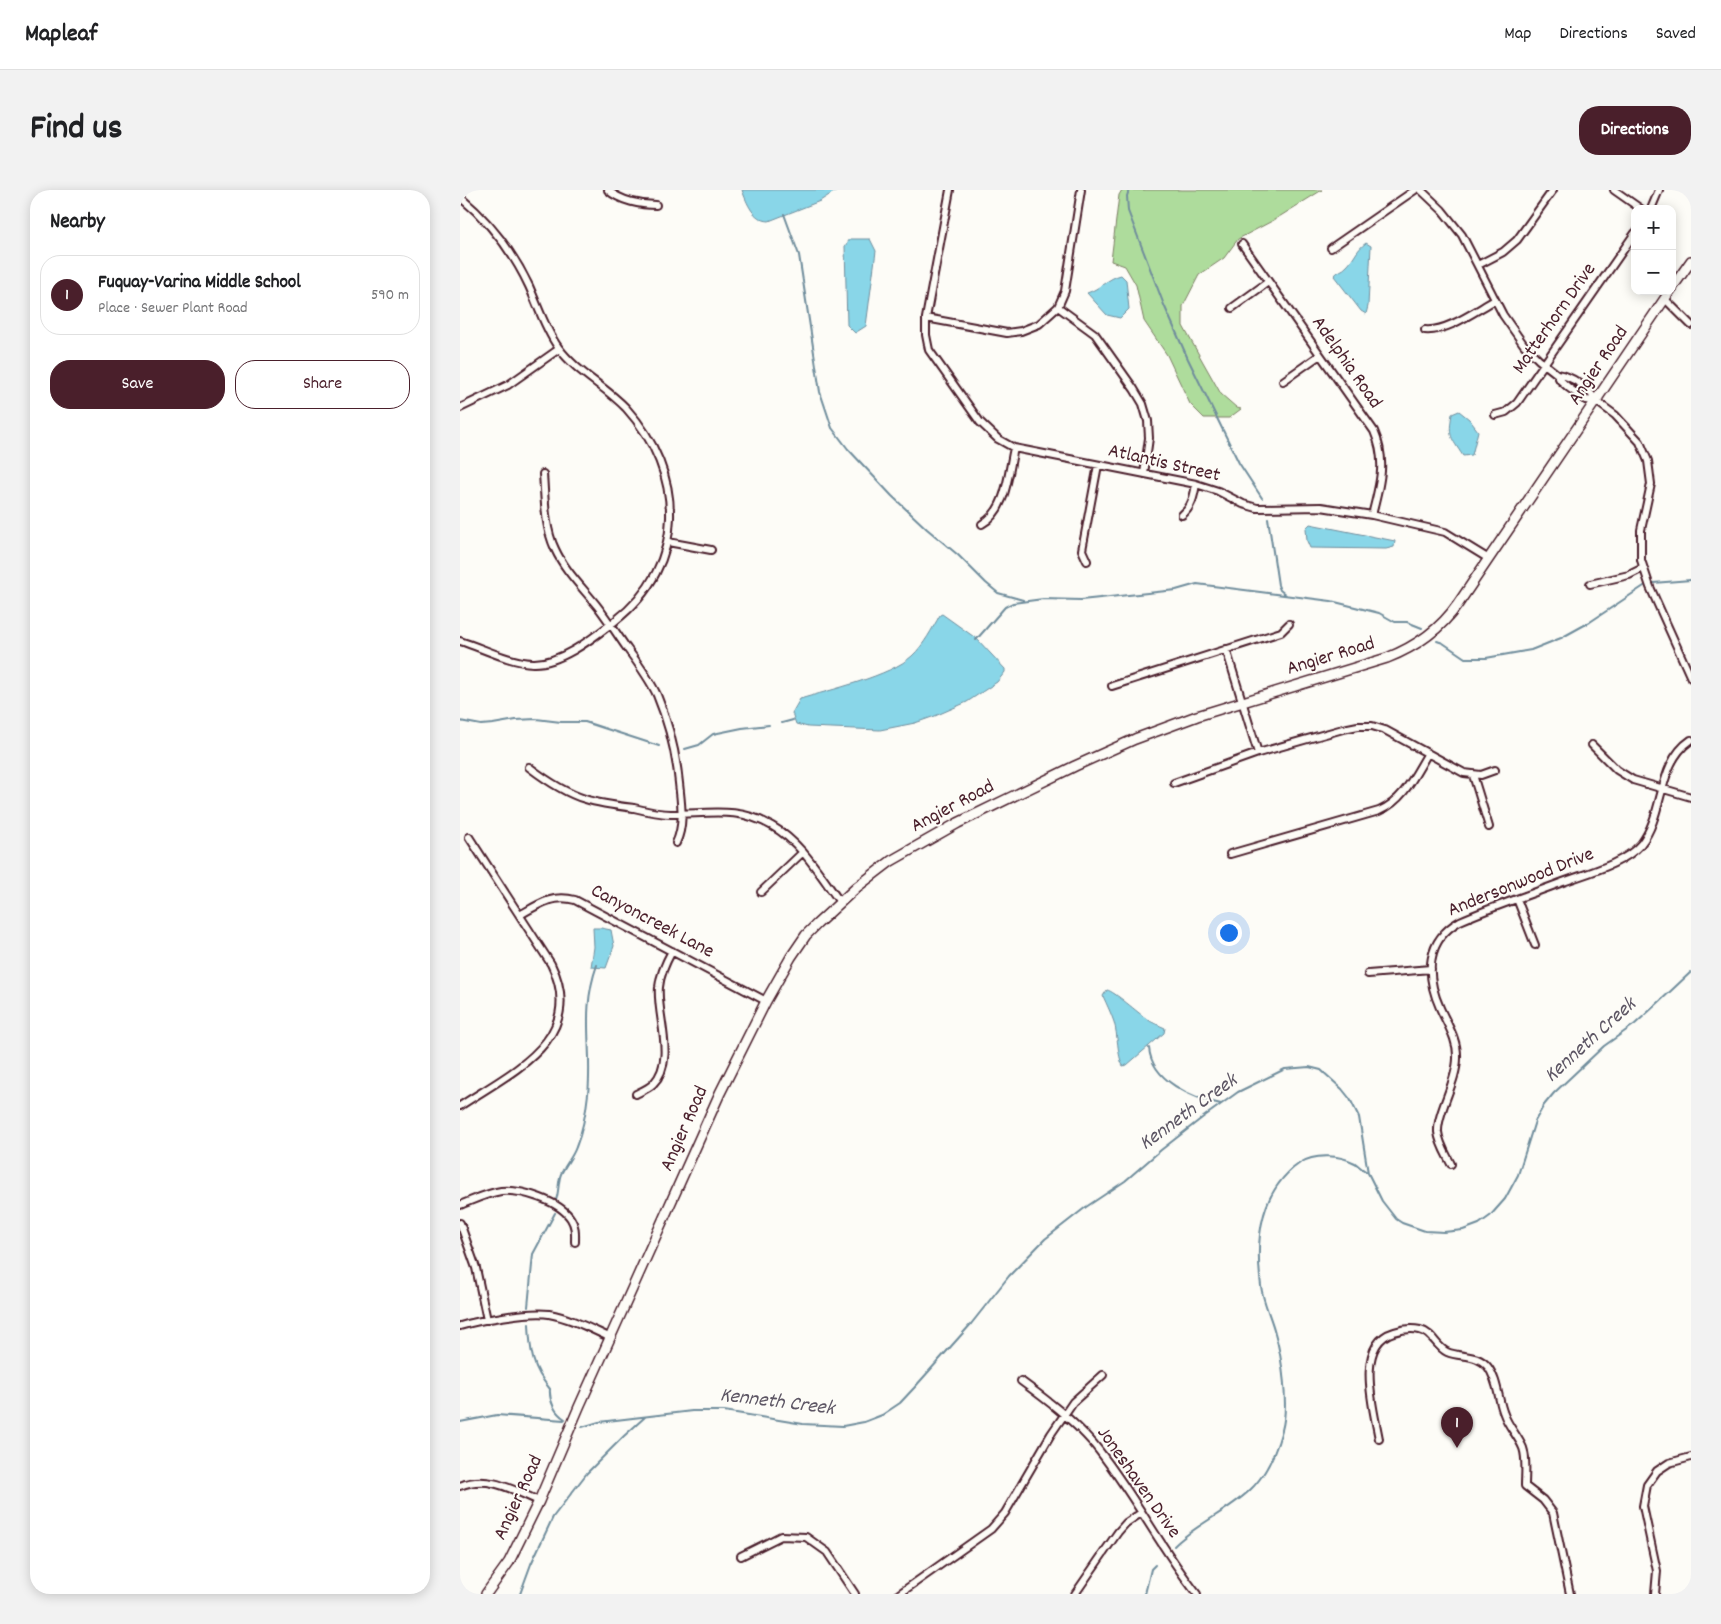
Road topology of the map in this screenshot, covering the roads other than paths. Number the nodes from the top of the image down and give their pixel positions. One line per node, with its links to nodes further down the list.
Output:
1 (608, 190): 10 (street)
2 (950, 190): 25 (street, Atlantis Street)
3 (1081, 190): 23 (street)
4 (1415, 190): 15 (street)
5 (1421, 190): 17 (street)
6 (1553, 190): 17 (street)
7 (1614, 190): 11 (street)
8 (1659, 190): 12 (street)
9 (460, 197): 28 (street)
10 (656, 205)
11 (1635, 205)
12 (1653, 205)
13 (1631, 239): 30 (street, Matterhorn Drive)
14 (1242, 244): 18 (street, Adelphia Road)
15 (1331, 248)
16 (1691, 261): 19 (street, Angier Road)
17 (1478, 265): 22 (street)
18 (1268, 282): 24 (street); 29 (street, Adelphia Road)
19 (1676, 283)
20 (1668, 295): 32 (street, Angier Road)
21 (1670, 295): 26 (street)
22 (1495, 300): 27 (street); 30 (street)
23 (1058, 307): 25 (street); 38 (street)
24 (1232, 308)
25 (926, 318): 35 (street, Atlantis Street)
26 (1691, 325)
27 (1425, 330)
28 (559, 349): 33 (street); 43 (street)
29 (1320, 355): 31 (street); 41 (street, Adelphia Road)
30 (1544, 364): 32 (street); 34 (street, Matterhorn Drive)
31 (1283, 381)
32 (1596, 402): 45 (street, Angier Road); 47 (street)
33 (460, 408)
34 (1495, 415)
35 (1014, 448): 36 (street, Atlantis Street); 42 (street)
36 (1098, 465): 38 (street, Atlantis Street); 46 (street)
37 (543, 474): 50 (street)
38 (1144, 474): 39 (street, Atlantis Street)
39 (1196, 484): 40 (street); 41 (street, Atlantis Street)
40 (1182, 515)
41 (1372, 515): 45 (street, Atlantis Street)
42 (982, 524)
43 (668, 542): 44 (street); 50 (street)
44 (711, 550)
45 (1489, 558): 55 (street, Angier Road)
46 (1086, 561)
47 (1643, 568): 48 (street); 53 (street)
48 (1590, 584)
49 (1289, 624): 52 (street)
50 (610, 625): 51 (street); 66 (street)
51 (460, 642)
52 (1226, 649): 54 (street); 55 (street)
53 (1691, 678)
54 (1112, 686)
55 (1242, 701): 58 (street); 74 (street, Angier Road)
56 (1691, 740): 64 (street, Andersonwood Drive)
57 (1592, 745): 64 (street)
58 (1258, 753): 59 (street); 63 (street)
59 (1428, 753): 62 (street); 71 (street)
60 (529, 767): 66 (street)
61 (1495, 770): 62 (street)
62 (1473, 775): 67 (street)
63 (1174, 783)
64 (1662, 787): 65 (street); 73 (street, Andersonwood Drive)
65 (1691, 797)
66 (682, 813): 69 (street); 70 (street)
67 (1489, 826)
68 (469, 837): 75 (street)
69 (676, 843)
70 (803, 852): 72 (street); 74 (street)
71 (1230, 854)
72 (761, 892)
73 (1517, 899): 76 (street); 78 (street, Andersonwood Drive)
74 (840, 902): 80 (street, Angier Road)
75 (520, 916): 77 (street, Canyoncreek Lane); 82 (street)
76 (1535, 945)
77 (672, 951): 80 (street, Canyoncreek Lane); 81 (street)
78 (1431, 969): 79 (street); 83 (street, Andersonwood Drive)
79 (1368, 974)
80 (766, 1001): 89 (street, Angier Road)
81 (636, 1094)
82 (460, 1106)
83 (1451, 1164)
84 (460, 1205): 86 (street)
85 (460, 1224): 87 (street)
86 (575, 1242)
87 (487, 1320): 88 (street); 89 (street)
88 (460, 1326)
89 (611, 1338): 96 (street, Angier Road)
90 (1103, 1375): 92 (street)
91 (1021, 1381): 92 (street, Joneshaven Drive)
92 (1064, 1415): 97 (street, Joneshaven Drive); 101 (street)
93 (1379, 1439): 104 (street)
94 (1691, 1457): 105 (street)
95 (460, 1486): 96 (street)
96 (539, 1501): 99 (street, Angier Road)
97 (1141, 1512): 102 (street); 103 (street, Joneshaven Drive)
98 (741, 1556): 100 (street)
99 (486, 1594)
100 (856, 1594)
101 (900, 1594)
102 (1075, 1594)
103 (1197, 1594)
104 (1570, 1594)
105 (1655, 1594)

